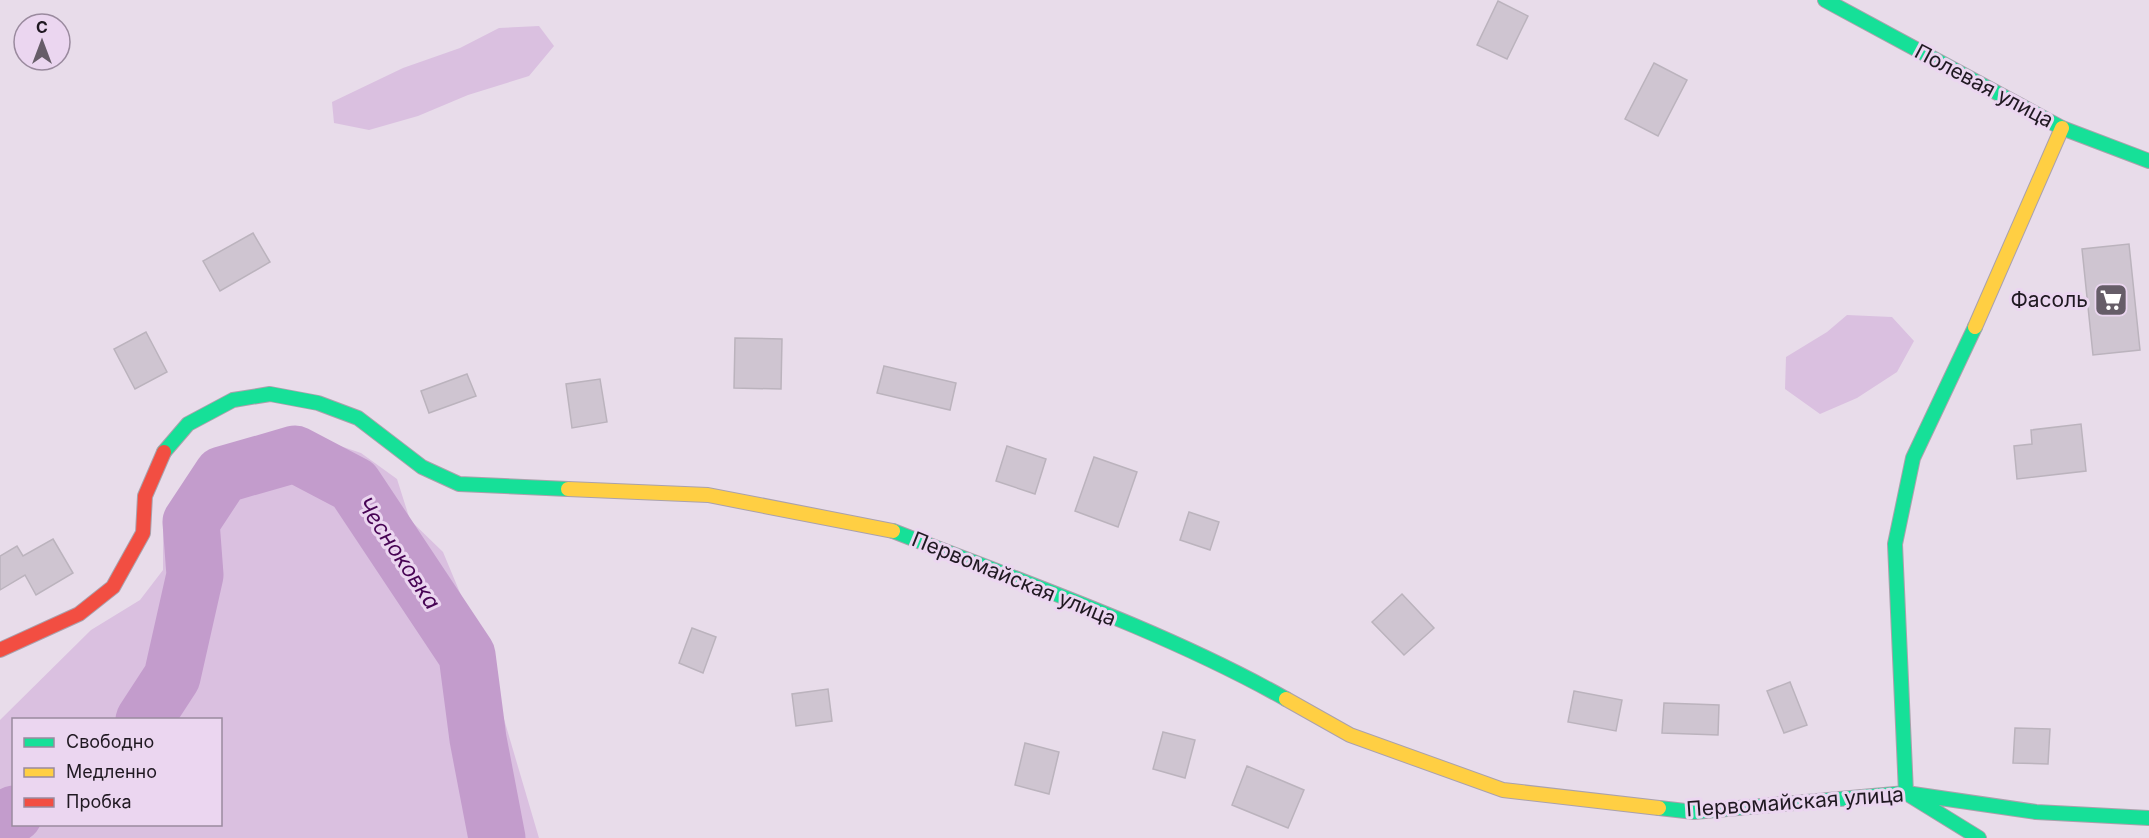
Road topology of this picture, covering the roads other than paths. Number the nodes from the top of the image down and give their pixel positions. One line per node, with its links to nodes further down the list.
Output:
1 (1825, 0): 2 (street, Полевая улица)
2 (2062, 128): 3 (street, Полевая улица); 5 (street)
3 (2149, 161)
4 (0, 650): 5 (street, Первомайская улица)
5 (1906, 793): 6 (street, Первомайская улица); 7 (street)
6 (2149, 818)
7 (1979, 838)

